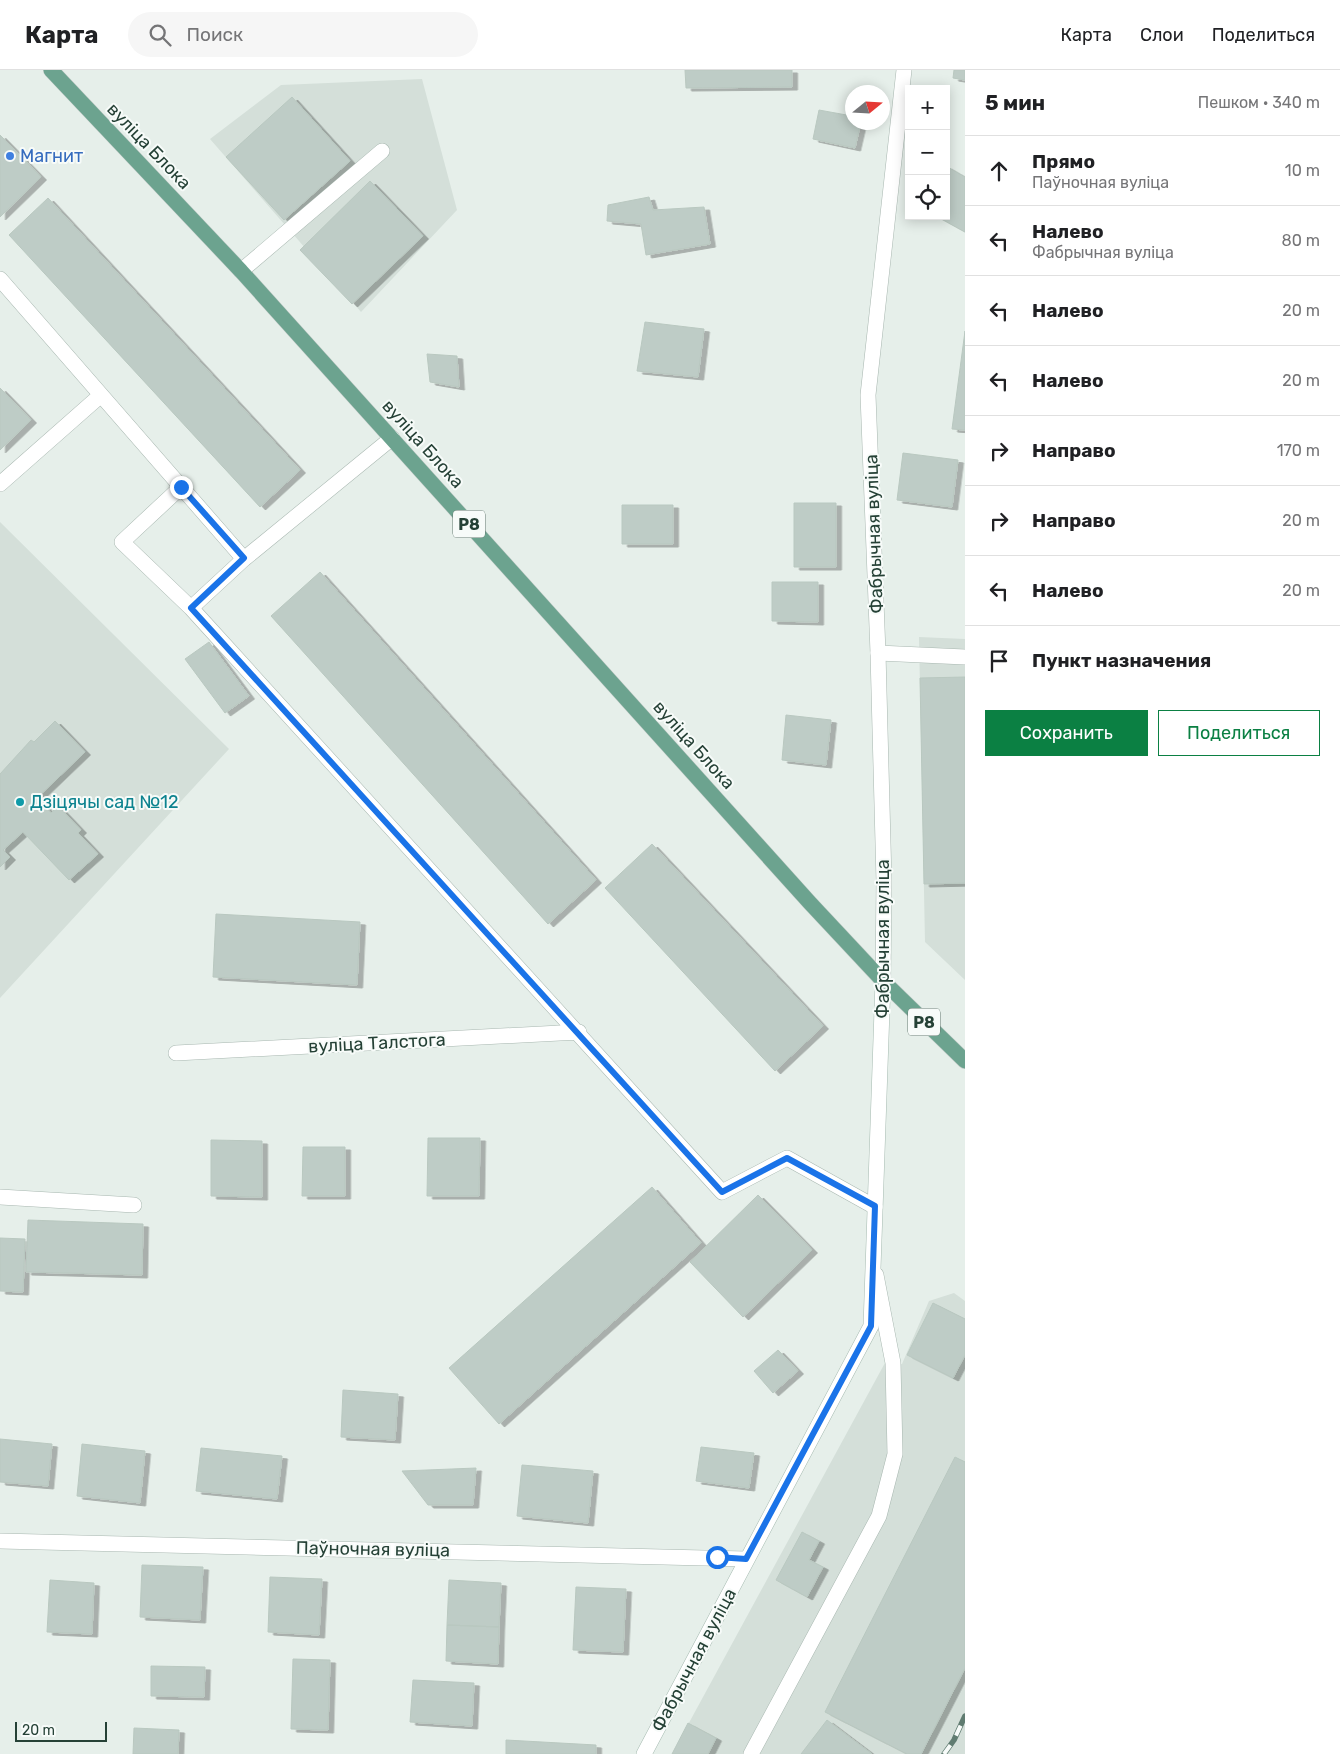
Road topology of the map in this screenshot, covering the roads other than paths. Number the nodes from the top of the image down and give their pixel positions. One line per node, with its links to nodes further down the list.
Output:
1 (51, 70): 4 (main road, вуліца Блока / Р8)
2 (904, 70): 12 (street, Фабрычная вуліца)
3 (382, 151): 4 (street)
4 (242, 270): 7 (main road, вуліца Блока / Р8)
5 (0, 279): 6 (street)
6 (101, 395): 8 (street); 9 (street)
7 (392, 438): 10 (street); 14 (main road, вуліца Блока / Р8)
8 (0, 484)
9 (181, 487): 10 (street); 11 (street)
10 (244, 558): 11 (street)
11 (191, 608): 15 (street)
12 (878, 653): 13 (street); 14 (street, Фабрычная вуліца)
13 (965, 657)
14 (883, 981): 17 (main road, Р8); 20 (street, Фабрычная вуліца)
15 (579, 1032): 16 (street, вуліца Талстога); 20 (street)
16 (176, 1053)
17 (965, 1061)
18 (0, 1197): 19 (street)
19 (134, 1205)
20 (875, 1206): 21 (street, Фабрычная вуліца)
21 (873, 1264): 23 (street, Фабрычная вуліца); 25 (street)
22 (0, 1541): 23 (street, Паўночная вуліца)
23 (746, 1559): 24 (street, Фабрычная вуліца)
24 (644, 1754)
25 (751, 1754)

